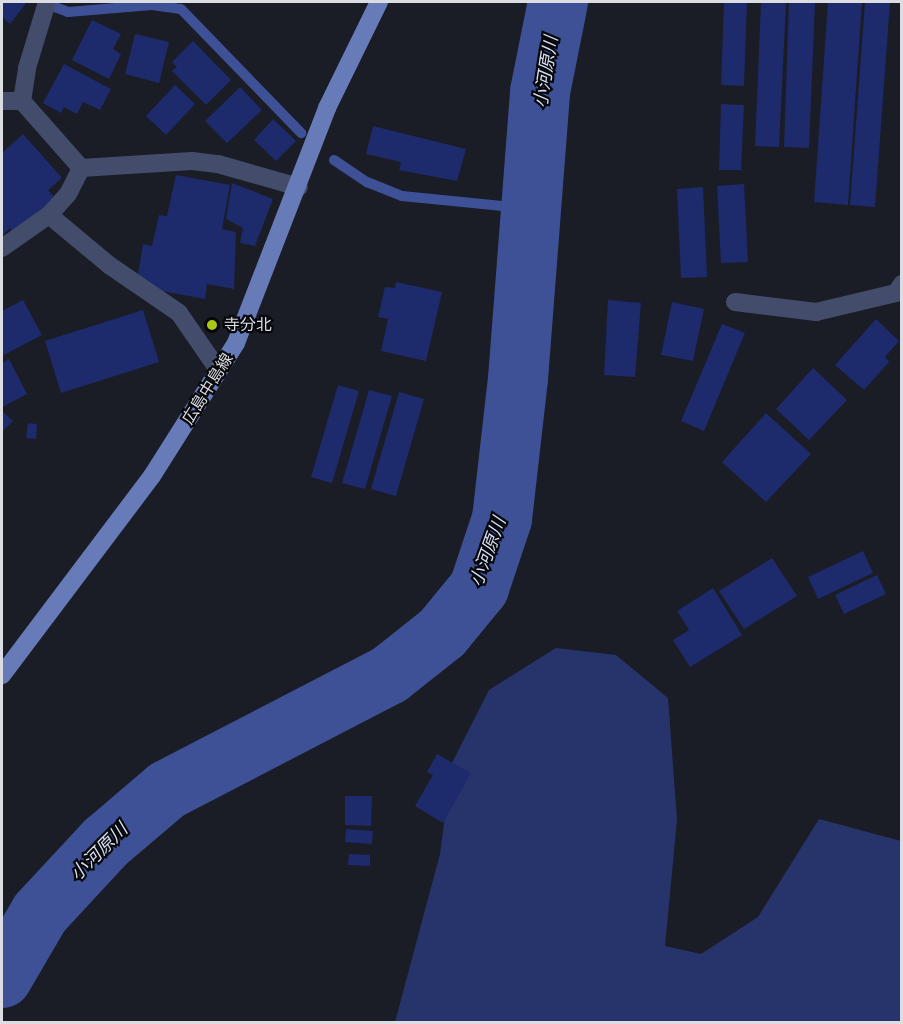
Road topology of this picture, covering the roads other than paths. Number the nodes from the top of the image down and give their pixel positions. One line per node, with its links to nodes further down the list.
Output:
1 (48, 2): 3 (street)
2 (379, 2): 6 (main road, 広島中島線)
3 (22, 100): 4 (street); 5 (street)
4 (2, 101)
5 (81, 168): 6 (street); 7 (street)
6 (299, 187): 11 (main road, 広島中島線)
7 (49, 215): 8 (street); 11 (street)
8 (2, 248)
9 (902, 284): 10 (street)
10 (735, 302)
11 (219, 371): 12 (main road, 広島中島線)
12 (2, 675)

